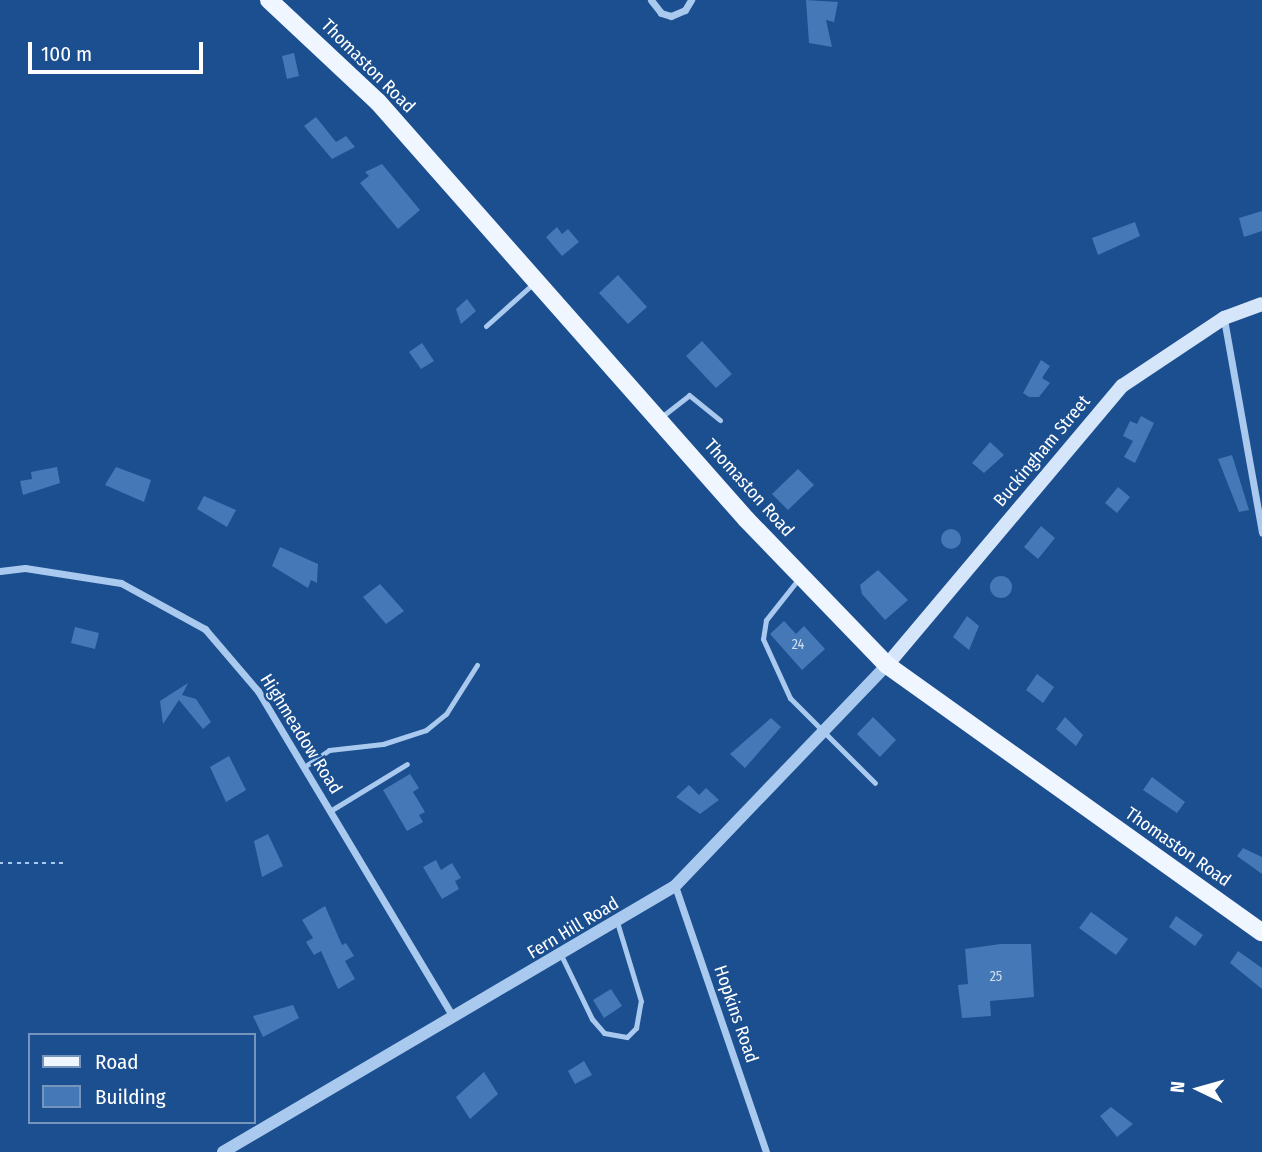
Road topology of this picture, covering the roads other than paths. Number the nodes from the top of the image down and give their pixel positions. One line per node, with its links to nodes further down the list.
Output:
1 (269, 0): 4 (main road, Thomaston Road)
2 (651, 0): 3 (street)
3 (691, 0)
4 (539, 278): 7 (lane); 8 (main road, Thomaston Road)
5 (1262, 304): 6 (main road, Buckingham Street)
6 (1224, 318): 10 (street); 14 (main road, Buckingham Street)
7 (486, 326)
8 (660, 418): 9 (lane); 12 (main road, Thomaston Road)
9 (720, 421)
10 (1262, 533)
11 (0, 571): 17 (street, Highmeadow Road)
12 (801, 576): 14 (main road, Thomaston Road); 15 (lane)
13 (477, 665): 17 (lane)
14 (887, 665): 15 (street, Fern Hill Road); 22 (main road, Thomaston Road)
15 (825, 730): 18 (lane); 20 (street, Fern Hill Road)
16 (407, 764): 19 (lane)
17 (303, 767): 19 (street, Highmeadow Road)
18 (874, 783)
19 (330, 811): 24 (street, Highmeadow Road)
20 (676, 886): 21 (street, Fern Hill Road); 26 (street, Hopkins Road)
21 (617, 922): 23 (street, Fern Hill Road); 23 (lane)
22 (1262, 932)
23 (562, 957): 24 (street, Fern Hill Road)
24 (451, 1014): 25 (street, Fern Hill Road)
25 (223, 1152)
26 (766, 1152)

